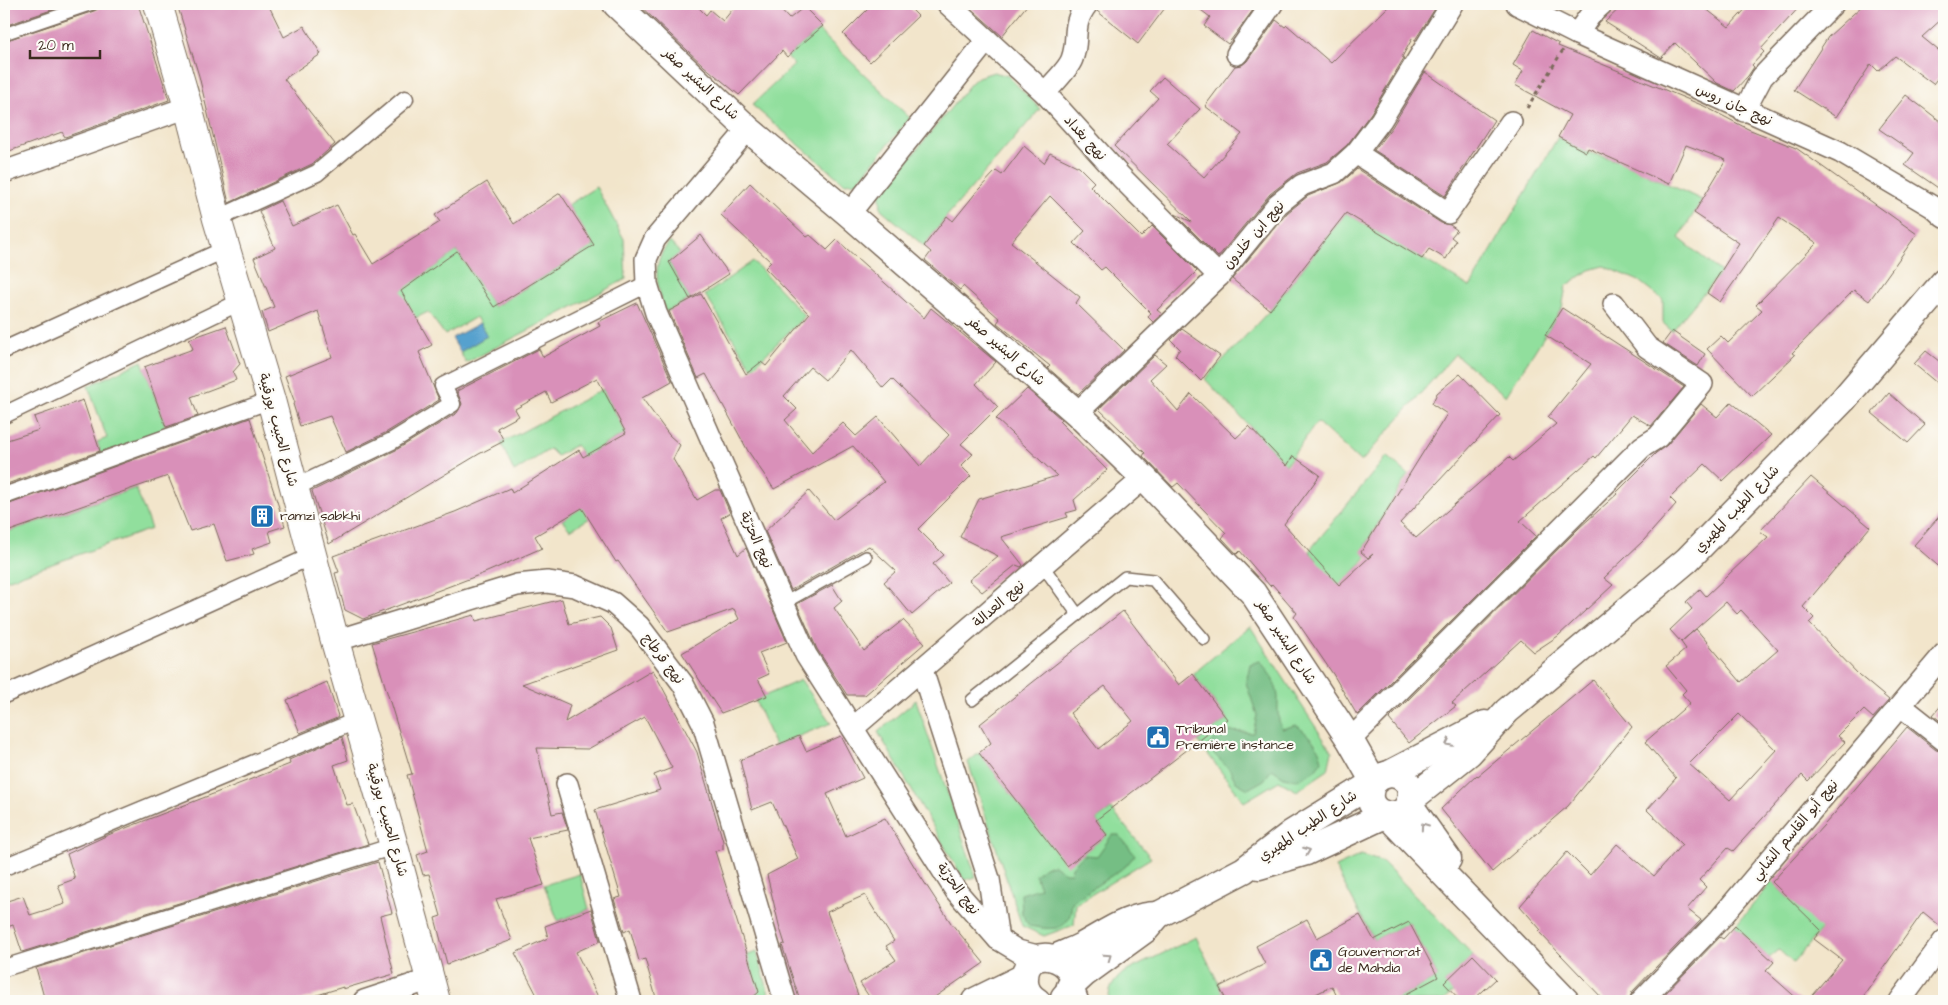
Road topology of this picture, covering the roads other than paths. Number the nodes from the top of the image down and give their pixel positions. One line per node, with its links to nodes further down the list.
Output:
1 (92, 4): 11 (lane)
2 (158, 4): 17 (main road, شارع الحبيب بورقيبة)
3 (616, 4): 20 (street, شارع البشير صفر)
4 (948, 4): 13 (street, نهج بغداد)
5 (1087, 4): 15 (street)
6 (1272, 4): 14 (street)
7 (1452, 4): 21 (street, نهج ابن خلدون)
8 (1518, 4): 12 (street, نهج جان روس)
9 (1602, 4): 12 (street)
10 (1833, 4): 18 (street)
11 (4, 34)
12 (1577, 34): 18 (street, نهج جان روس)
13 (987, 40): 15 (street, نهج بغداد); 23 (street)
14 (1237, 54)
15 (1044, 93): 27 (street, نهج بغداد)
16 (405, 100): 25 (street)
17 (188, 107): 22 (street); 25 (main road, شارع الحبيب بورقيبة)
18 (1744, 111): 24 (street, نهج جان روس)
19 (1511, 122): 21 (street)
20 (748, 129): 23 (street, شارع البشير صفر); 29 (street, نهج الحرّيّة)
21 (1356, 154): 27 (street, نهج ابن خلدون)
22 (4, 172)
23 (849, 214): 34 (street, شارع البشير صفر)
24 (1944, 217)
25 (217, 220): 26 (main road, شارع الحبيب بورقيبة)
26 (226, 249): 30 (main road, شارع الحبيب بورقيبة); 32 (street)
27 (1219, 276): 34 (street, نهج ابن خلدون)
28 (1944, 282): 51 (street, شارع الطيب المهيري)
29 (647, 284): 37 (street); 42 (street, نهج الحرّيّة)
30 (242, 301): 33 (main road, شارع الحبيب بورقيبة); 35 (street)
31 (1614, 304): 54 (street)
32 (4, 350)
33 (271, 400): 37 (main road, شارع الحبيب بورقيبة); 38 (street)
34 (1077, 413): 36 (street, شارع البشير صفر)
35 (4, 415)
36 (1144, 478): 41 (street, نهج العدالة); 54 (street, شارع البشير صفر)
37 (294, 488): 39 (main road, شارع الحبيب بورقيبة)
38 (4, 496)
39 (312, 556): 45 (main road, شارع الحبيب بورقيبة); 48 (street)
40 (866, 557): 42 (lane)
41 (1042, 566): 43 (lane); 47 (street, نهج العدالة)
42 (784, 604): 53 (street, نهج الحرّيّة)
43 (1078, 615): 44 (lane); 49 (lane)
44 (1204, 638)
45 (335, 641): 52 (main road, شارع الحبيب بورقيبة); 69 (street, نهج قرطاج)
46 (1944, 654): 50 (street, نهج أبو القاسم الشابي)
47 (922, 670): 53 (street, نهج العدالة); 62 (street)
48 (4, 694)
49 (972, 700)
50 (1901, 706): 55 (street); 72 (street, نهج أبو القاسم الشابي)
51 (1507, 711): 56 (street, شارع الطيب المهيري, one-way to 56); 58 (street, شارع الطيب المهيري)
52 (358, 720): 59 (main road, شارع الحبيب بورقيبة); 60 (street)
53 (853, 728): 62 (street, نهج الحرّيّة)
54 (1350, 740): 56 (street, شارع البشير صفر)
55 (1944, 740)
56 (1381, 778): 58 (street); 58 (street); 61 (street, شارع الطيب المهيري)
57 (567, 784): 68 (street)
58 (1398, 809): 61 (street, شارع الطيب المهيري, one-way to 58); 71 (street)
59 (394, 846): 64 (street); 66 (main road, شارع الحبيب بورقيبة)
60 (4, 866)
61 (1244, 870): 65 (street, شارع الطيب المهيري)
62 (998, 939): 65 (street, نهج الحرّيّة)
63 (1944, 941): 73 (street)
64 (4, 968)
65 (1045, 986): 70 (street, شارع الطيب المهيري)
66 (434, 990): 67 (street)
67 (364, 1001)
68 (631, 1001)
69 (785, 1001)
70 (975, 1001)
71 (1566, 1001)
72 (1642, 1001)
73 (1900, 1001)

